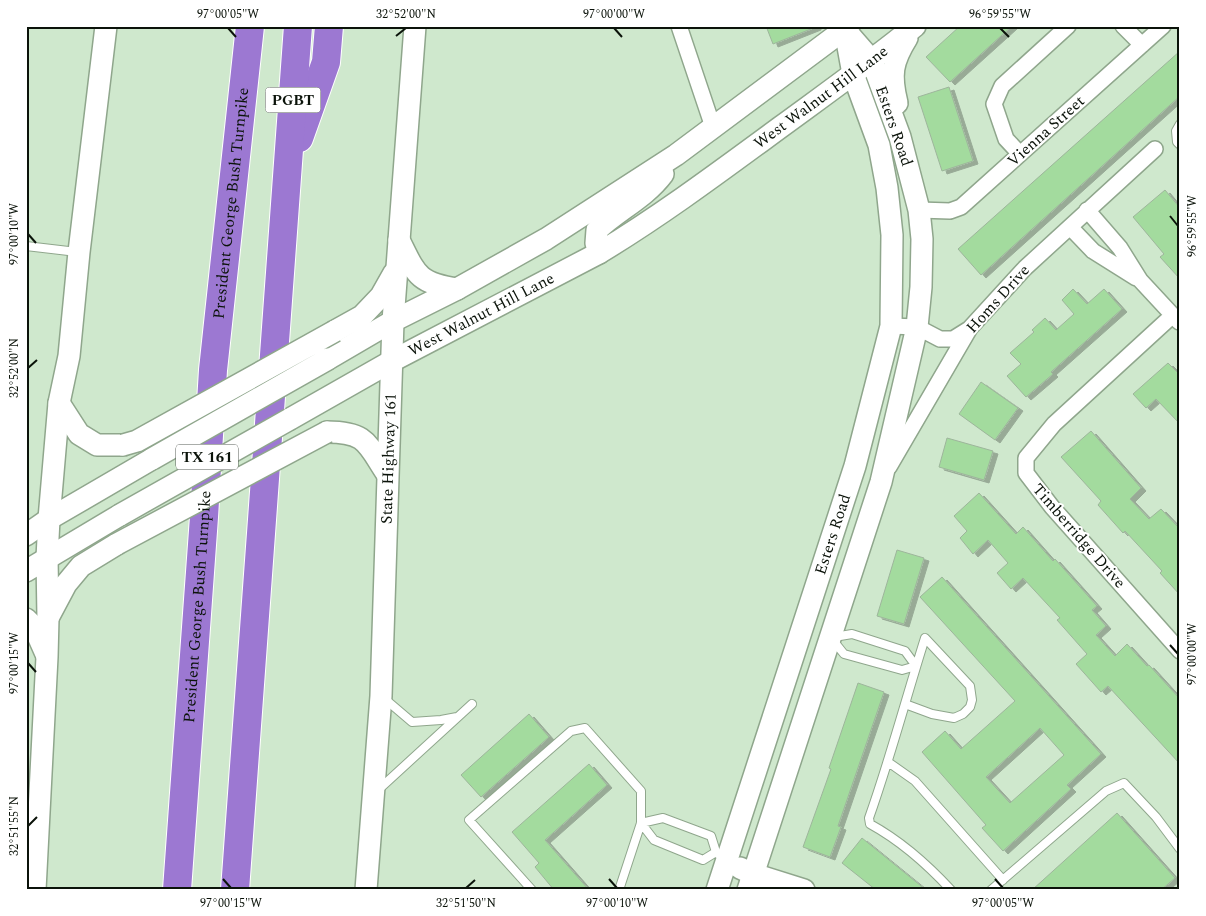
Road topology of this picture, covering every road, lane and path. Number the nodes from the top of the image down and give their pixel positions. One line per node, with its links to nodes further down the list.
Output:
1 (106, 26): 28 (main road)
2 (250, 26): 66 (highway, President George Bush Turnpike / TX 161)
3 (298, 26): 22 (highway, PGBT)
4 (329, 26): 22 (highway)
5 (415, 26): 26 (main road, State Highway 161)
6 (679, 26): 16 (street)
7 (1068, 26): 19 (street)
8 (1123, 26): 12 (street)
9 (1163, 26): 12 (street, Vienna Street)
10 (846, 27): 13 (main road, Esters Road); 14 (main road, Esters Road); 16 (main road, West Walnut Hill Lane)
11 (914, 28): 13 (main road, West Walnut Hill Lane); 21 (main road)
12 (1142, 45): 19 (street, Vienna Street)
13 (872, 61): 14 (main road, West Walnut Hill Lane); 21 (main road, Esters Road)
14 (853, 74): 29 (main road, West Walnut Hill Lane); 35 (main road, Esters Road)
15 (1180, 124): 17 (lane)
16 (714, 127): 20 (main road, West Walnut Hill Lane)
17 (1180, 145)
18 (1155, 149): 24 (street, Homs Drive)
19 (1020, 154): 23 (street, Vienna Street)
20 (676, 156): 29 (main road); 32 (main road, West Walnut Hill Lane)
21 (908, 167): 23 (main road, Esters Road)
22 (288, 173): 67 (highway)
23 (918, 210): 36 (main road, Esters Road)
24 (1087, 210): 25 (street, Homs Drive); 31 (street)
25 (1070, 226): 31 (street); 37 (street, Homs Drive)
26 (399, 240): 30 (main road, State Highway 161); 32 (main road)
27 (26, 246): 28 (lane)
28 (79, 252): 39 (main road)
29 (599, 253): 38 (main road, West Walnut Hill Lane)
30 (397, 268): 34 (main road, State Highway 161); 39 (main road, bridge)
31 (1140, 280): 33 (street)
32 (457, 289): 34 (main road, West Walnut Hill Lane)
33 (1176, 319): 50 (street, Timberridge Drive)
34 (393, 322): 38 (main road, State Highway 161); 42 (main road, West Walnut Hill Lane, bridge)
35 (891, 326): 36 (street); 48 (main road, Esters Road)
36 (917, 327): 37 (street); 41 (main road, Esters Road)
37 (970, 328): 41 (street, Homs Drive)
38 (392, 361): 40 (main road, State Highway 161); 44 (main road, West Walnut Hill Lane, bridge)
39 (59, 402): 42 (main road)
40 (387, 474): 46 (main road, bridge); 53 (main road, State Highway 161)
41 (881, 482): 49 (main road, Esters Road)
42 (49, 519): 43 (main road, West Walnut Hill Lane); 44 (main road)
43 (26, 535)
44 (47, 558): 45 (main road, West Walnut Hill Lane); 46 (main road)
45 (26, 572)
46 (48, 618): 51 (main road)
47 (26, 619): 51 (main road)
48 (802, 629): 49 (main road); 61 (main road, Esters Road)
49 (830, 637): 52 (lane); 52 (lane); 64 (main road, Esters Road)
50 (1180, 651)
51 (47, 657): 62 (main road)
52 (916, 666): 55 (lane); 55 (lane)
53 (381, 696): 56 (lane); 58 (main road, State Highway 161)
54 (472, 704): 56 (lane)
55 (905, 704): 57 (lane)
56 (459, 717): 58 (lane)
57 (888, 762): 63 (lane); 73 (lane)
58 (374, 794): 68 (main road, State Highway 161)
59 (641, 823): 61 (lane); 61 (lane); 69 (lane); 70 (lane)
60 (1180, 849): 63 (lane)
61 (721, 856): 64 (main road); 71 (main road, Esters Road)
62 (31, 868): 65 (main road)
63 (1003, 880): 74 (lane)
64 (751, 882): 72 (main road)
65 (35, 890)
66 (177, 890)
67 (235, 890)
68 (366, 890)
69 (532, 890)
70 (618, 890)
71 (718, 890)
72 (804, 890)
73 (951, 890)
74 (991, 890)

